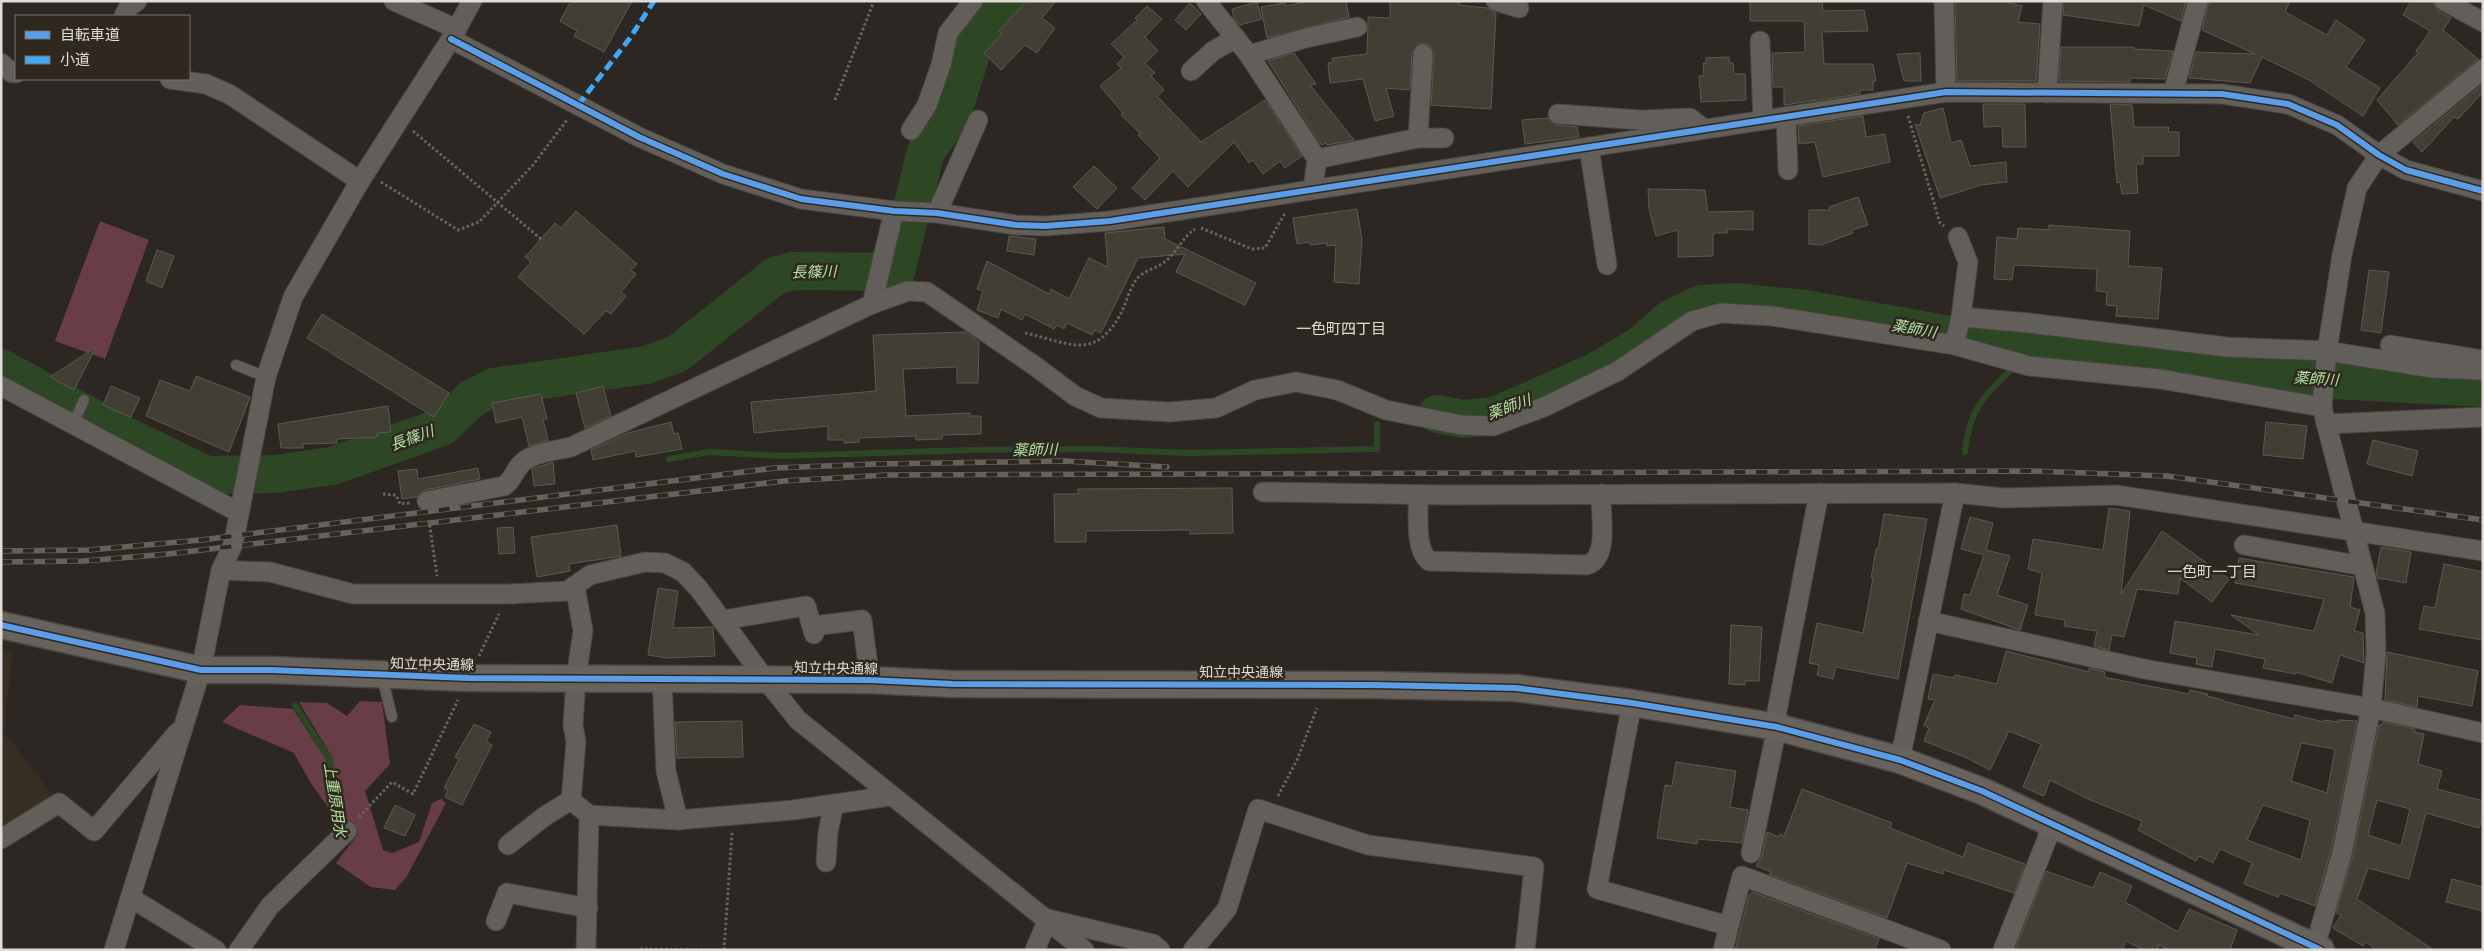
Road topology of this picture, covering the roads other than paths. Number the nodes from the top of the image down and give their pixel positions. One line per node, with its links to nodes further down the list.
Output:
1 (137, 1): 12 (street)
2 (394, 1): 15 (street)
3 (472, 1): 15 (street)
4 (973, 1): 30 (street)
5 (1206, 1): 16 (street)
6 (1496, 1): 11 (street)
7 (1944, 1): 23 (street)
8 (2053, 1): 24 (street)
9 (2198, 1): 25 (street)
10 (2451, 3): 13 (street)
11 (1519, 8)
12 (124, 15)
13 (2483, 22)
14 (1357, 27): 19 (street)
15 (454, 34): 38 (street); 41 (street)
16 (1236, 38): 19 (street); 21 (street)
17 (1760, 40): 29 (street)
18 (1423, 54): 32 (street)
19 (1249, 55): 36 (street)
20 (2483, 69): 35 (street)
21 (1191, 71)
22 (177, 80): 38 (street)
23 (1946, 92): 24 (street); 27 (street)
24 (2047, 93): 25 (street)
25 (2173, 93): 35 (street)
26 (1558, 114): 31 (street)
27 (1786, 117): 29 (street); 37 (street)
28 (978, 120): 41 (street)
29 (1763, 120): 31 (street)
30 (910, 130)
31 (1704, 130): 34 (street)
32 (1418, 138): 33 (street); 36 (street)
33 (1444, 138)
34 (1589, 147): 39 (street); 43 (street)
35 (2379, 155): 40 (street); 48 (street)
36 (1317, 159): 39 (street)
37 (1788, 170)
38 (363, 176): 52 (street)
39 (1305, 190): 41 (street)
40 (2483, 191)
41 (913, 212): 44 (street)
42 (1958, 237): 45 (street)
43 (1606, 265)
44 (872, 304): 46 (street); 63 (street)
45 (1961, 318): 46 (street); 48 (street)
46 (1954, 345): 55 (street)
47 (2390, 346): 49 (street)
48 (2327, 351): 51 (street); 55 (street)
49 (2483, 360)
50 (236, 365): 52 (lane)
51 (2483, 370)
52 (266, 377): 64 (street)
53 (1, 386): 57 (street)
54 (84, 400): 57 (lane)
55 (2324, 416): 56 (street); 65 (street)
56 (2483, 417)
57 (75, 420): 64 (street)
58 (1263, 492): 62 (street)
59 (1819, 493): 60 (street); 61 (street); 84 (street)
60 (1956, 493): 65 (street); 72 (street)
61 (1601, 494): 62 (street); 62 (street)
62 (1418, 495)
63 (427, 501)
64 (238, 512): 69 (street)
65 (2354, 530): 67 (street); 68 (street)
66 (2244, 546): 68 (street)
67 (2483, 551)
68 (2363, 566): 81 (street)
69 (221, 570): 70 (street); 74 (street)
70 (575, 586): 71 (street); 76 (street)
71 (723, 620): 78 (street); 79 (street)
72 (1928, 621): 81 (street); 86 (street)
73 (1, 625): 74 (street, 知立中央通線)
74 (201, 670): 75 (street, 知立中央通線); 83 (street)
75 (382, 676): 76 (street, 知立中央通線); 82 (lane)
76 (576, 678): 77 (street, 知立中央通線); 88 (street)
77 (662, 678): 78 (street, 知立中央通線); 91 (street)
78 (764, 680): 79 (street, 知立中央通線); 87 (street)
79 (870, 680): 80 (street, 知立中央通線)
80 (1632, 703): 84 (street, 知立中央通線); 102 (street)
81 (2371, 708): 85 (street); 103 (street)
82 (392, 717)
83 (183, 726): 94 (street); 98 (street)
84 (1777, 727): 86 (street, 知立中央通線); 96 (street)
85 (2483, 733)
86 (1900, 760): 92 (street, 知立中央通線)
87 (890, 796): 89 (street); 100 (street)
88 (571, 800): 90 (street); 95 (street)
89 (834, 804): 91 (street); 97 (street)
90 (588, 815): 91 (street); 99 (street)
91 (678, 820)
92 (2050, 824): 103 (street, 知立中央通線); 115 (street)
93 (343, 834): 106 (street)
94 (1, 839)
95 (508, 845)
96 (1751, 853)
97 (826, 862)
98 (131, 898): 104 (street); 105 (street)
99 (588, 908): 101 (street); 107 (street)
100 (1048, 919): 108 (street); 109 (street); 110 (street)
101 (496, 921)
102 (1729, 926): 113 (street); 114 (street)
103 (2317, 949)
104 (114, 950)
105 (216, 950)
106 (239, 950)
107 (586, 950)
108 (1035, 950)
109 (1084, 950)
110 (1160, 950)
111 (1194, 950): 112 (street)
112 (1525, 950)
113 (1723, 950)
114 (1941, 950)
115 (2003, 950)

